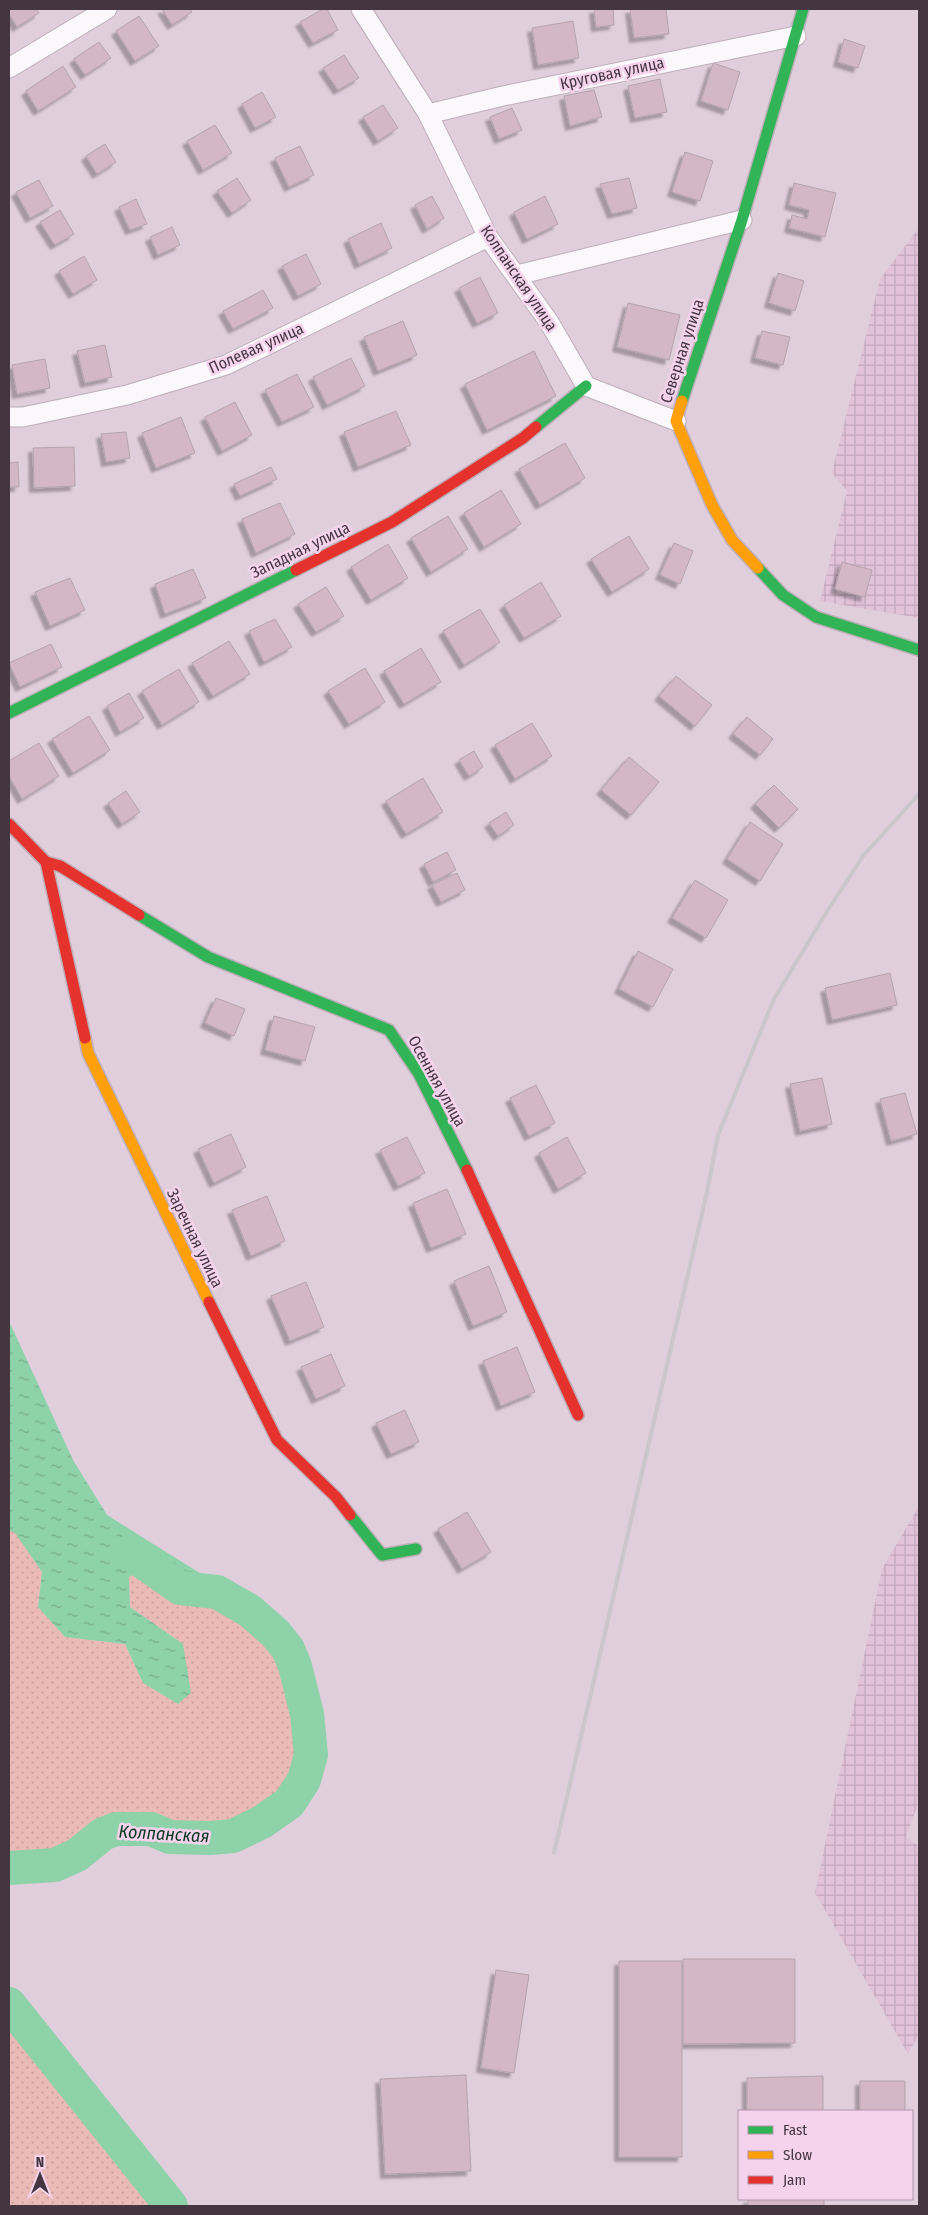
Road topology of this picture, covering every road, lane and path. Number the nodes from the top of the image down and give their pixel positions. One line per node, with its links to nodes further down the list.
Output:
1 (107, 9): 5 (street)
2 (361, 9): 6 (street, Колпанская улица)
3 (804, 9): 4 (street, Северная улица)
4 (796, 36): 6 (street, Круговая улица); 7 (street, Северная улица)
5 (9, 68)
6 (428, 114): 8 (street, Колпанская улица)
7 (742, 220): 9 (street); 12 (street, Северная улица)
8 (488, 237): 9 (street, Колпанская улица); 11 (street, Полевая улица)
9 (517, 276): 10 (street, Колпанская улица)
10 (586, 386): 12 (street); 14 (street, Западная улица)
11 (9, 417)
12 (676, 421): 13 (street, Северная улица)
13 (919, 650)
14 (9, 713)
15 (9, 824): 16 (street)
16 (46, 862): 17 (street, Осенняя улица); 18 (street, Заречная улица)
17 (578, 1416)
18 (416, 1549)

